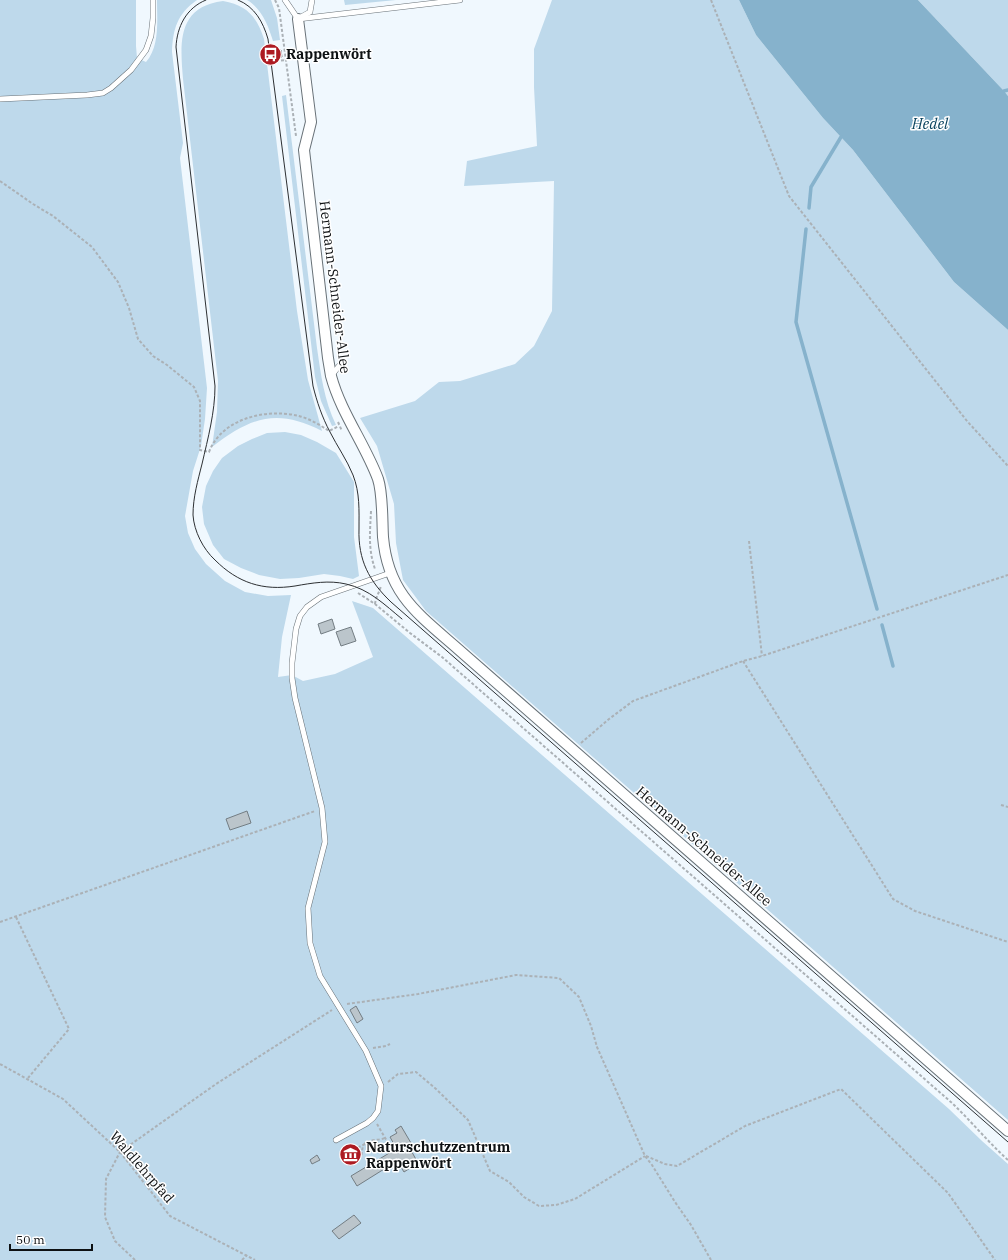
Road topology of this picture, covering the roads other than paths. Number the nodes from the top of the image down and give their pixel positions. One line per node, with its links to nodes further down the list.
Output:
1 (153, 0): 6 (lane)
2 (285, 0): 5 (lane, Hermann-Schneider-Allee)
3 (312, 0): 5 (lane)
4 (460, 0): 5 (lane)
5 (298, 19): 8 (street, Hermann-Schneider-Allee)
6 (0, 99)
7 (339, 366): 8 (lane)
8 (331, 377): 9 (street, Hermann-Schneider-Allee)
9 (390, 573): 10 (street, Hermann-Schneider-Allee); 11 (lane)
10 (1008, 1131)
11 (336, 1140)

